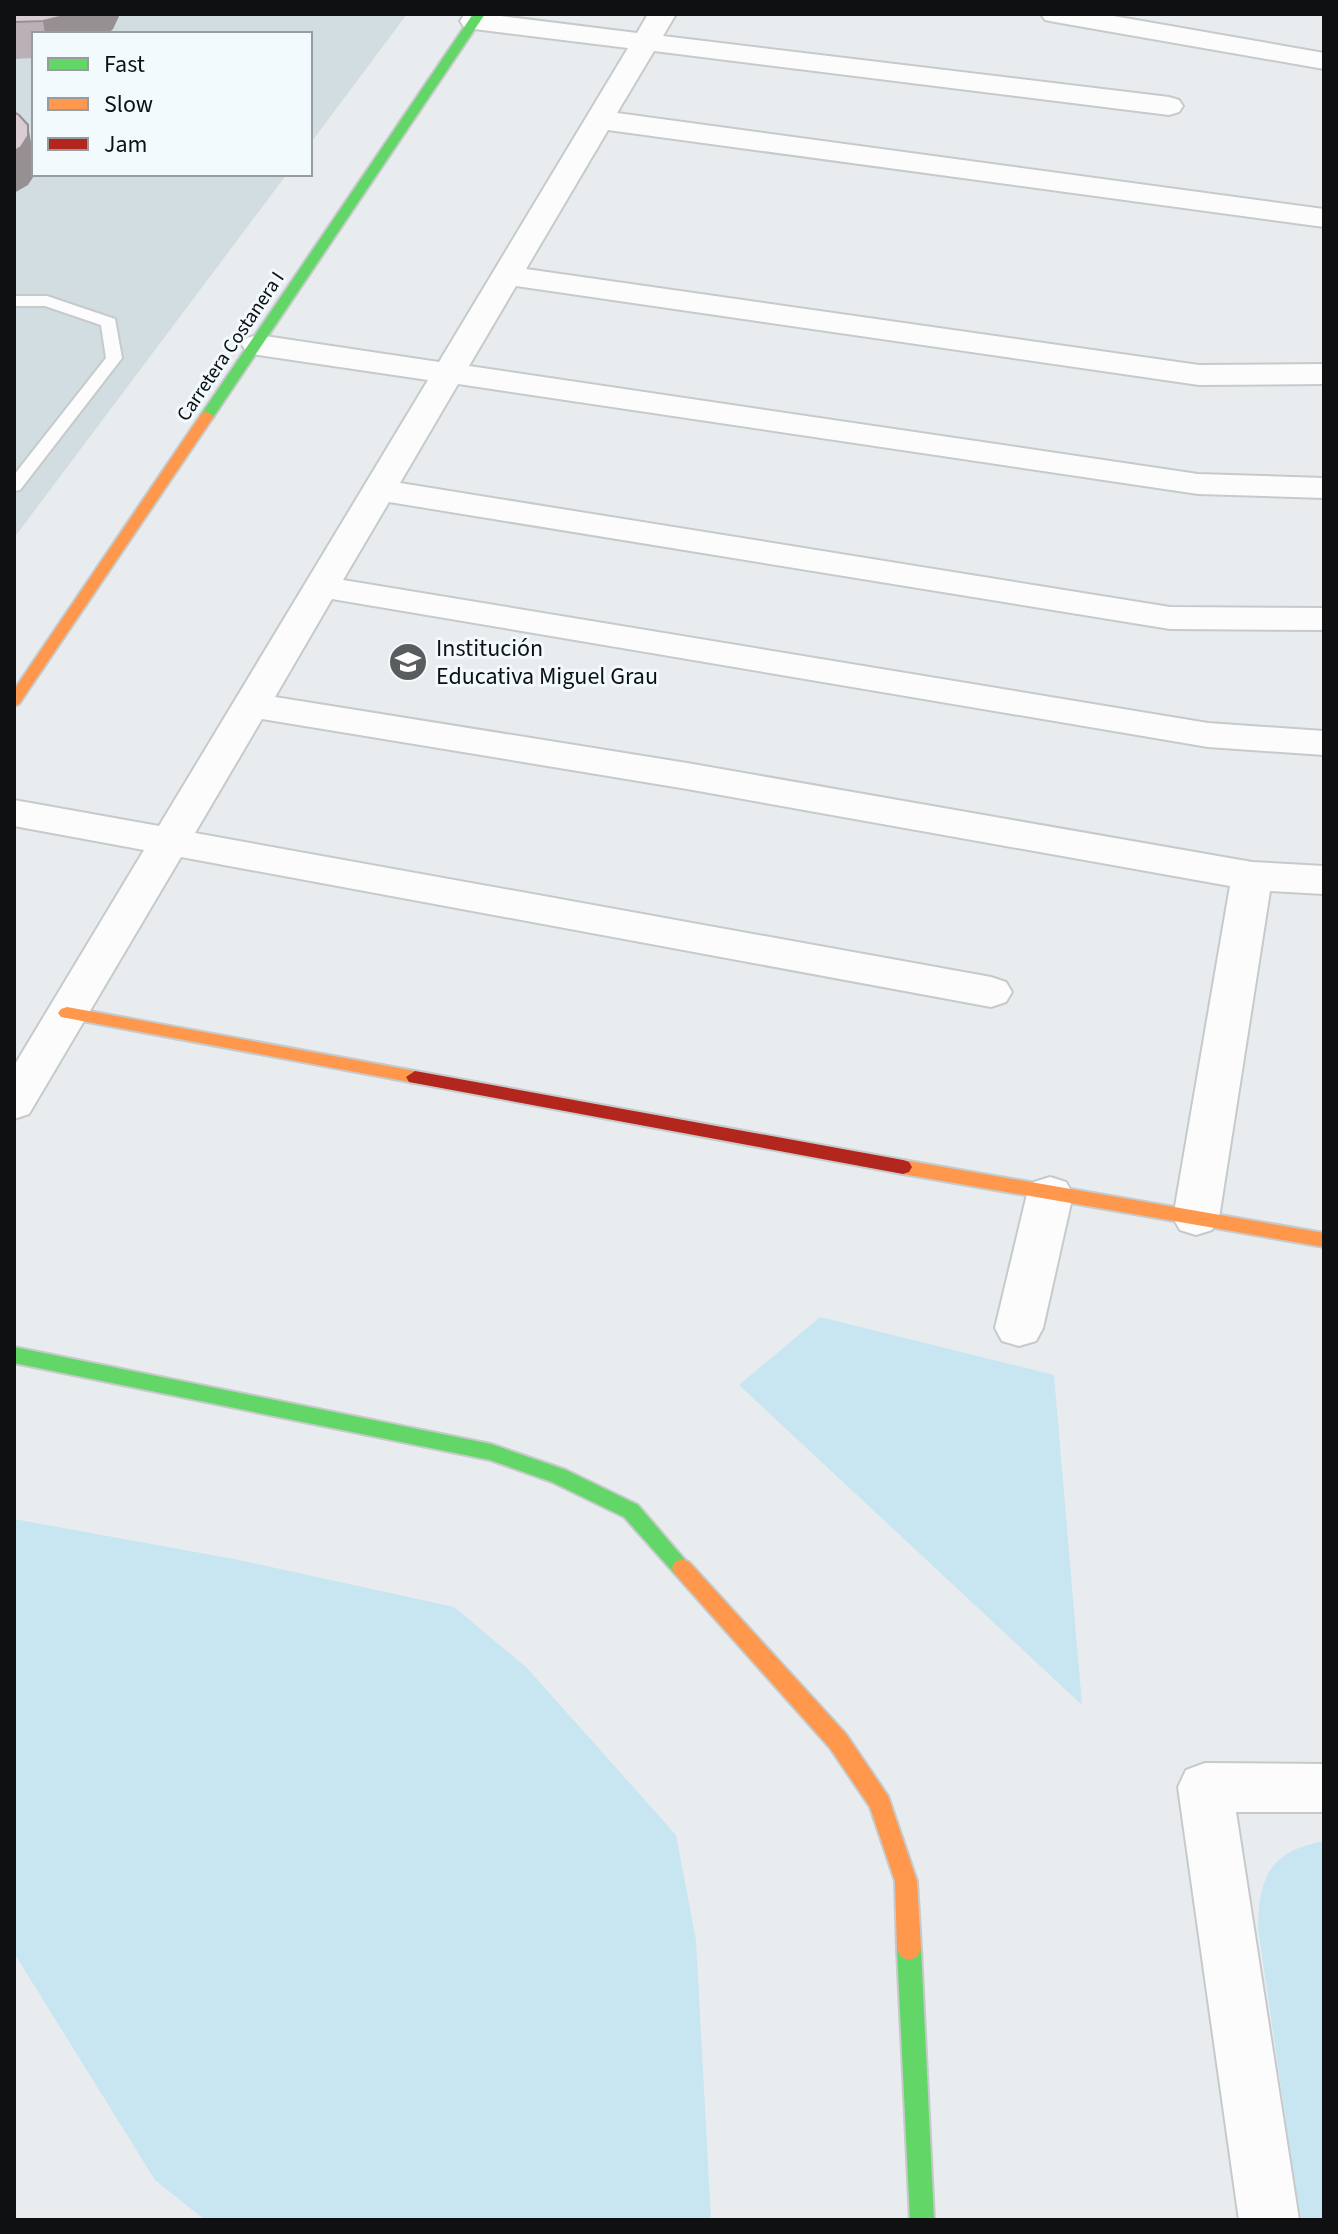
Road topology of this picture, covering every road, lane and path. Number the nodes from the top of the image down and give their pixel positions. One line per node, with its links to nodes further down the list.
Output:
1 (1055, 14): 4 (street)
2 (477, 17): 3 (street); 10 (street, Carretera Costanera I)
3 (654, 27): 5 (street); 6 (street)
4 (1324, 61)
5 (1169, 106)
6 (601, 120): 7 (street); 8 (street)
7 (1324, 218)
8 (504, 275): 11 (street); 12 (street)
9 (14, 301): 13 (lane)
10 (258, 345): 12 (street); 18 (street, Carretera Costanera I)
11 (1324, 374)
12 (446, 375): 14 (street); 15 (street)
13 (14, 486)
14 (1324, 488)
15 (379, 490): 16 (street); 17 (street)
16 (322, 587): 19 (street); 20 (street)
17 (1324, 619)
18 (14, 701)
19 (252, 705): 22 (street); 23 (street)
20 (1324, 743)
21 (14, 813): 22 (street)
22 (170, 841): 25 (street); 26 (street)
23 (1252, 876): 24 (street); 29 (street)
24 (1324, 880)
25 (991, 992)
26 (67, 1013): 27 (street); 28 (street)
27 (14, 1103)
28 (1050, 1194): 29 (street); 31 (street)
29 (1196, 1218): 30 (street)
30 (1324, 1240)
31 (1019, 1328)
32 (14, 1355): 34 (street)
33 (1324, 1788): 35 (street)
34 (922, 2220)
35 (1269, 2220)

